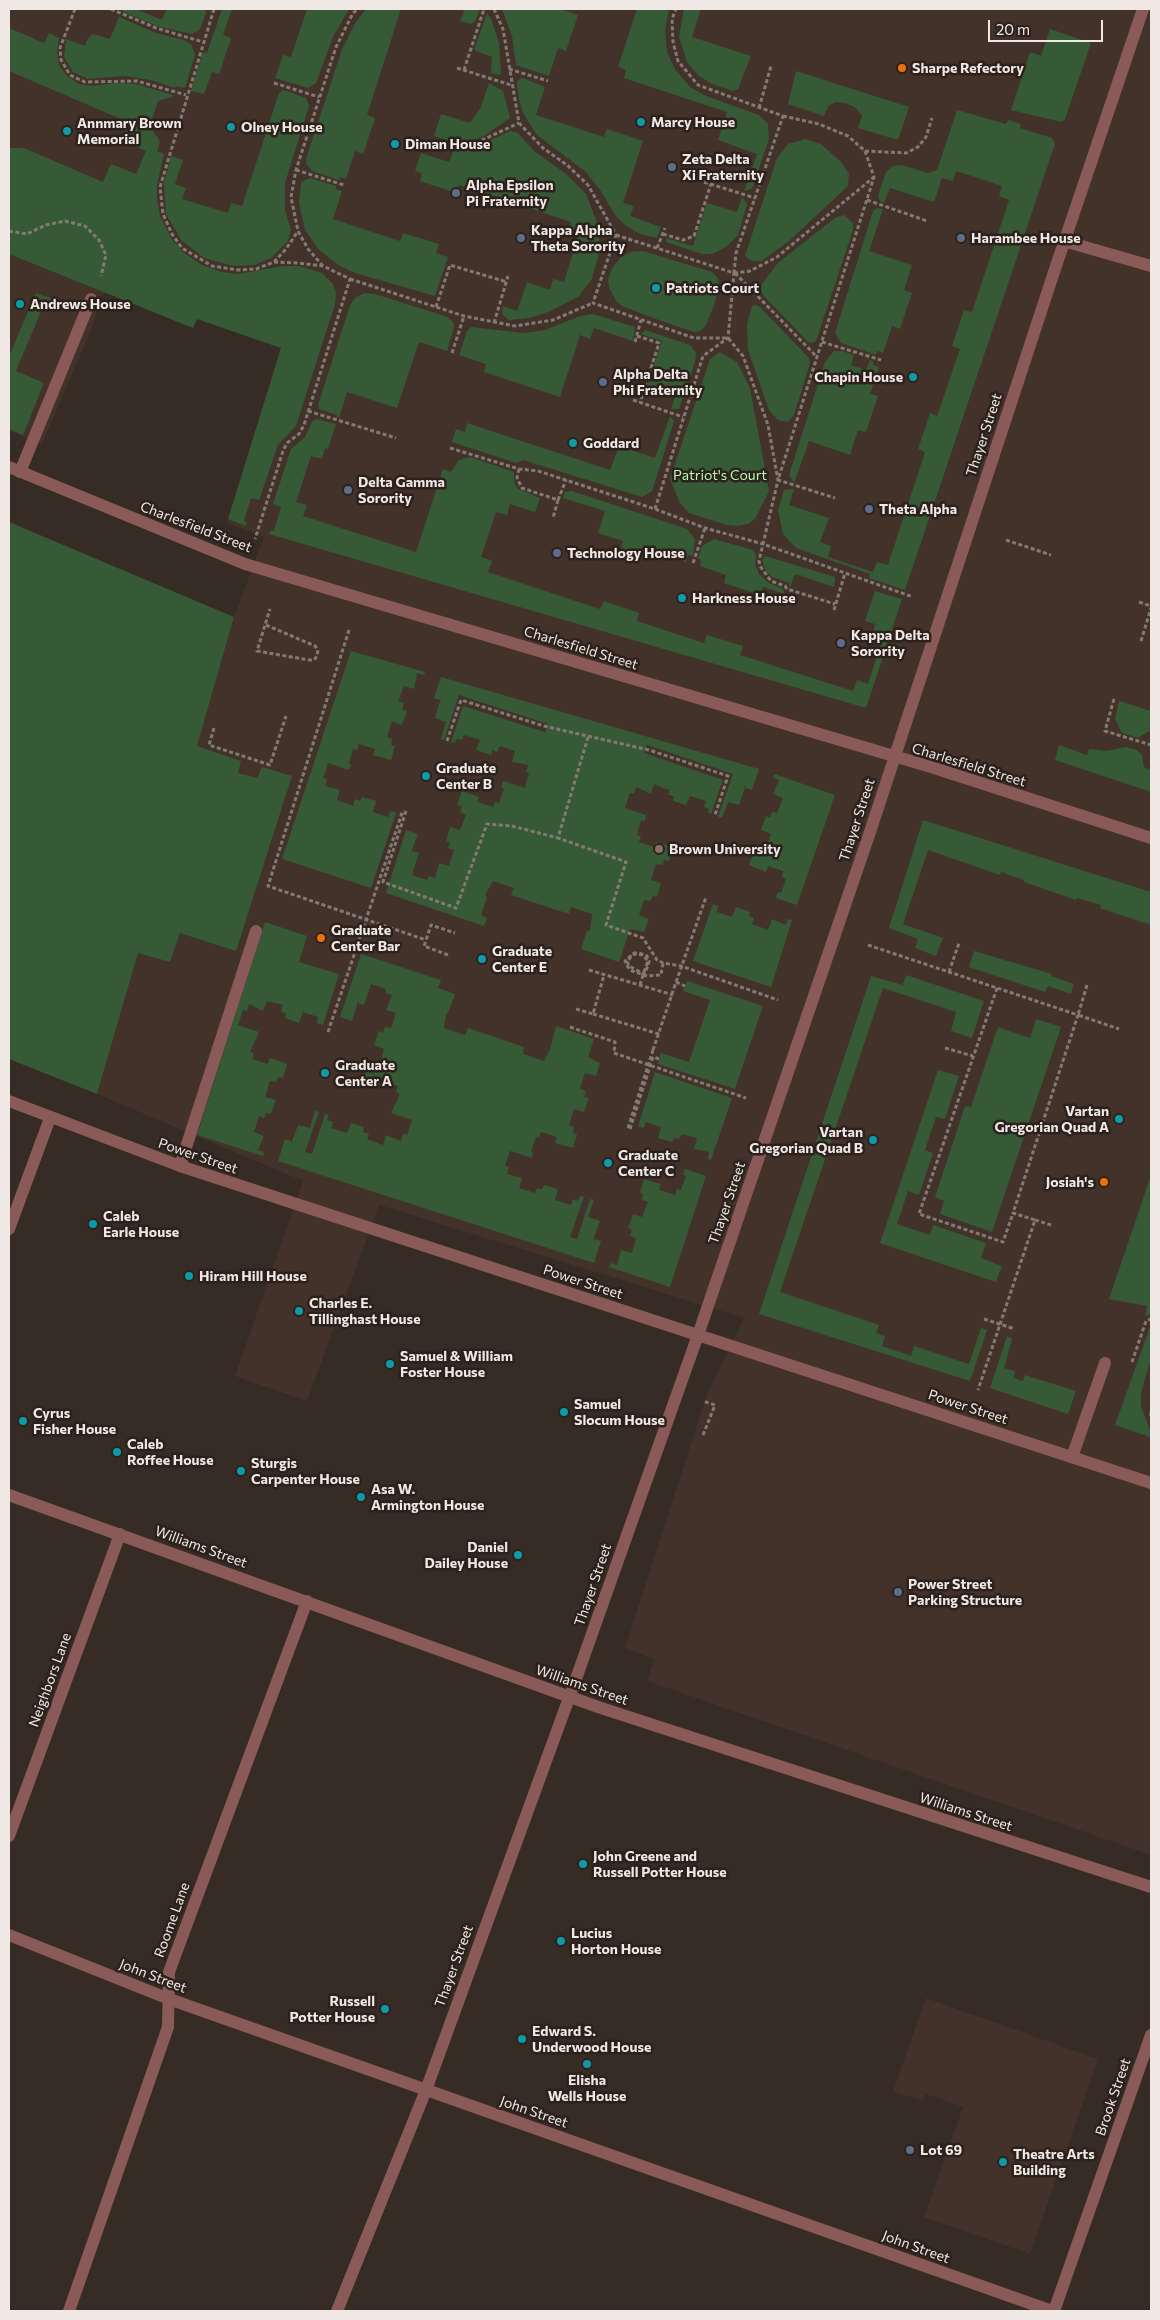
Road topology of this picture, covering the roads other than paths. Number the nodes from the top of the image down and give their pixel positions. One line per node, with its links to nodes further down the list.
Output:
1 (1143, 9): 2 (street, Thayer Street)
2 (1064, 241): 3 (street); 6 (street, Thayer Street)
3 (1151, 266)
4 (91, 299): 5 (street)
5 (14, 470): 6 (street, Charlesfield Street)
6 (894, 758): 7 (street, Charlesfield Street); 13 (street, Thayer Street)
7 (1151, 838)
8 (256, 930): 11 (street)
9 (9, 1101): 10 (street, Power Street)
10 (50, 1118): 11 (street, Power Street); 12 (street)
11 (180, 1166): 13 (street, Power Street)
12 (9, 1229)
13 (698, 1335): 15 (street, Power Street); 20 (street, Thayer Street)
14 (1105, 1363): 15 (street)
15 (1072, 1457): 16 (street, Power Street)
16 (1151, 1483)
17 (9, 1495): 18 (street, Williams Street)
18 (120, 1534): 19 (street, Williams Street); 21 (street, Neighbors Lane)
19 (307, 1601): 20 (street, Williams Street); 24 (street, Roome Lane)
20 (570, 1697): 22 (street, Williams Street); 26 (street, Thayer Street)
21 (9, 1836)
22 (1151, 1888)
23 (9, 1935): 24 (street, John Street)
24 (169, 1999): 26 (street, John Street); 27 (street, Roome Lane)
25 (1151, 2035): 29 (street, Brook Street)
26 (426, 2090): 28 (street, Thayer Street); 29 (street, John Street)
27 (69, 2311)
28 (337, 2311)
29 (1053, 2311)

